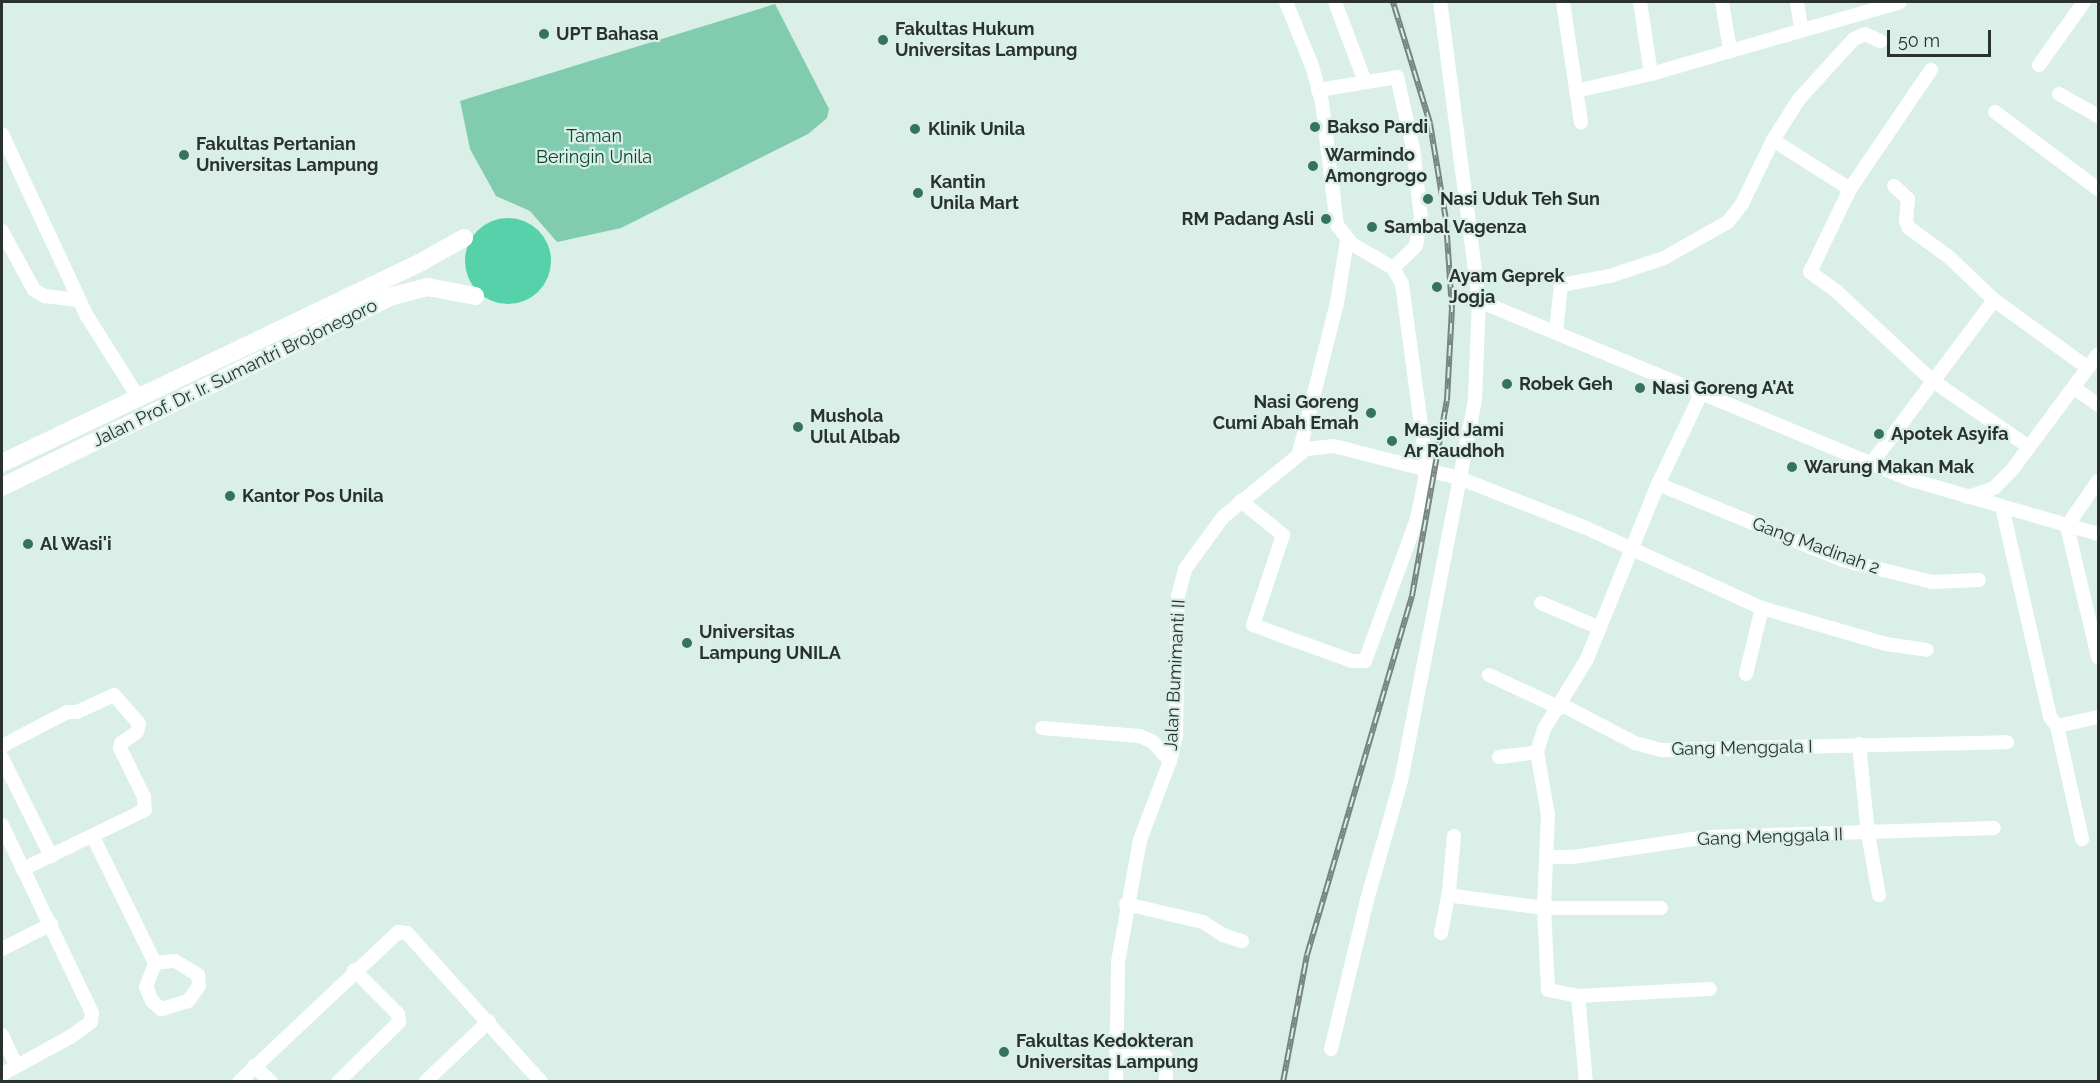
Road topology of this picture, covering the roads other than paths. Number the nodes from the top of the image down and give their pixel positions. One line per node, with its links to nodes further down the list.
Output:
1 (1286, 2): 18 (street)
2 (1335, 2): 17 (street)
3 (1440, 2): 36 (street)
4 (1563, 2): 19 (street)
5 (1641, 2): 16 (street)
6 (1722, 2): 13 (street)
7 (1797, 2): 11 (street)
8 (1900, 2): 10 (street)
9 (2084, 2): 14 (street)
10 (1874, 5): 11 (street)
11 (1801, 28): 13 (street)
12 (1880, 41): 25 (street)
13 (1730, 50): 16 (street)
14 (2039, 65)
15 (1932, 70): 27 (street)
16 (1651, 74): 19 (street)
17 (1365, 82): 18 (street); 32 (street)
18 (1318, 90): 31 (street)
19 (1576, 90): 23 (street)
20 (2059, 94): 22 (street)
21 (1995, 112): 28 (street)
22 (2098, 116)
23 (1581, 123)
24 (2, 134): 34 (street)
25 (1773, 140): 27 (street); 37 (street)
26 (1894, 186): 35 (street)
27 (1850, 189): 40 (street)
28 (2098, 189)
29 (2, 231): 34 (street)
30 (464, 238): 43 (street, Jalan Prof. Dr. Ir. Sumantri Brojonegoro)
31 (1347, 240): 32 (street); 46 (street)
32 (1393, 268): 49 (street)
33 (475, 296): 53 (street, Jalan Prof. Dr. Ir. Sumantri Brojonegoro)
34 (78, 300): 43 (street)
35 (1994, 300): 39 (street); 40 (street)
36 (1479, 301): 37 (street); 50 (street)
37 (1556, 332): 42 (street)
38 (2098, 354): 39 (street)
39 (2088, 368): 41 (street)
40 (1932, 381): 45 (street); 48 (street)
41 (2074, 388): 44 (street); 45 (street)
42 (1701, 394): 48 (street); 52 (street)
43 (138, 397): 47 (street, Jalan Prof. Dr. Ir. Sumantri Brojonegoro)
44 (2098, 405)
45 (2029, 447): 54 (street)
46 (1299, 453): 49 (street); 55 (street, Jalan Bumimanti II)
47 (2, 463)
48 (1871, 464): 54 (street)
49 (1427, 469): 50 (street); 55 (street)
50 (1459, 478): 59 (street); 103 (street)
51 (2098, 481): 57 (street)
52 (1658, 484): 59 (street); 60 (street, Gang Madinah 2)
53 (2, 487)
54 (1963, 497): 56 (street)
55 (1241, 501): 78 (street, Jalan Bumimanti II)
56 (2002, 507): 57 (street); 70 (street)
57 (2067, 526): 58 (street); 65 (street)
58 (2098, 534)
59 (1631, 549): 62 (street); 63 (street)
60 (1979, 580)
61 (1541, 603): 63 (street)
62 (1761, 608): 64 (street); 66 (street)
63 (1600, 628): 68 (street)
64 (1927, 650)
65 (2098, 657)
66 (1746, 674)
67 (1490, 675): 68 (street, Gang Menggala I)
68 (1561, 706): 73 (street, Gang Menggala I); 75 (street)
69 (2098, 717): 70 (street)
70 (2057, 726): 84 (street)
71 (1042, 728): 78 (street)
72 (2007, 742): 73 (street, Gang Menggala I)
73 (1859, 744): 81 (street)
74 (2, 746): 83 (street)
75 (1537, 752): 76 (street); 86 (street)
76 (1499, 757)
77 (2, 758): 85 (street)
78 (1170, 761): 90 (street, Jalan Bumimanti II)
79 (2, 825): 87 (street)
80 (1994, 828): 81 (street, Gang Menggala II)
81 (1868, 834): 86 (street, Gang Menggala II); 89 (street)
82 (1454, 836): 88 (street)
83 (93, 837): 85 (street); 97 (street)
84 (2082, 839)
85 (51, 856): 87 (street)
86 (1546, 857): 91 (street)
87 (23, 869): 93 (street)
88 (1449, 892): 91 (street); 94 (street)
89 (1879, 895)
90 (1126, 903): 95 (street); 104 (street, Jalan Bumimanti II)
91 (1544, 908): 92 (street); 100 (street)
92 (1661, 908)
93 (51, 924): 96 (street); 105 (street)
94 (1441, 933)
95 (1242, 941)
96 (2, 949)
97 (155, 963)
98 (354, 970): 101 (street); 106 (street); 110 (street)
99 (1710, 989): 100 (street)
100 (1578, 996): 115 (street)
101 (489, 1021): 111 (street); 112 (street)
102 (2, 1035): 105 (street)
103 (1331, 1049)
104 (1117, 1051): 113 (street, Jalan Bumimanti II); 114 (street)
105 (16, 1065): 107 (street)
106 (254, 1066): 108 (street); 109 (street)
107 (2, 1074)
108 (239, 1082)
109 (271, 1082)
110 (338, 1082)
111 (424, 1082)
112 (541, 1082)
113 (1116, 1082)
114 (1166, 1082)
115 (1586, 1082)

